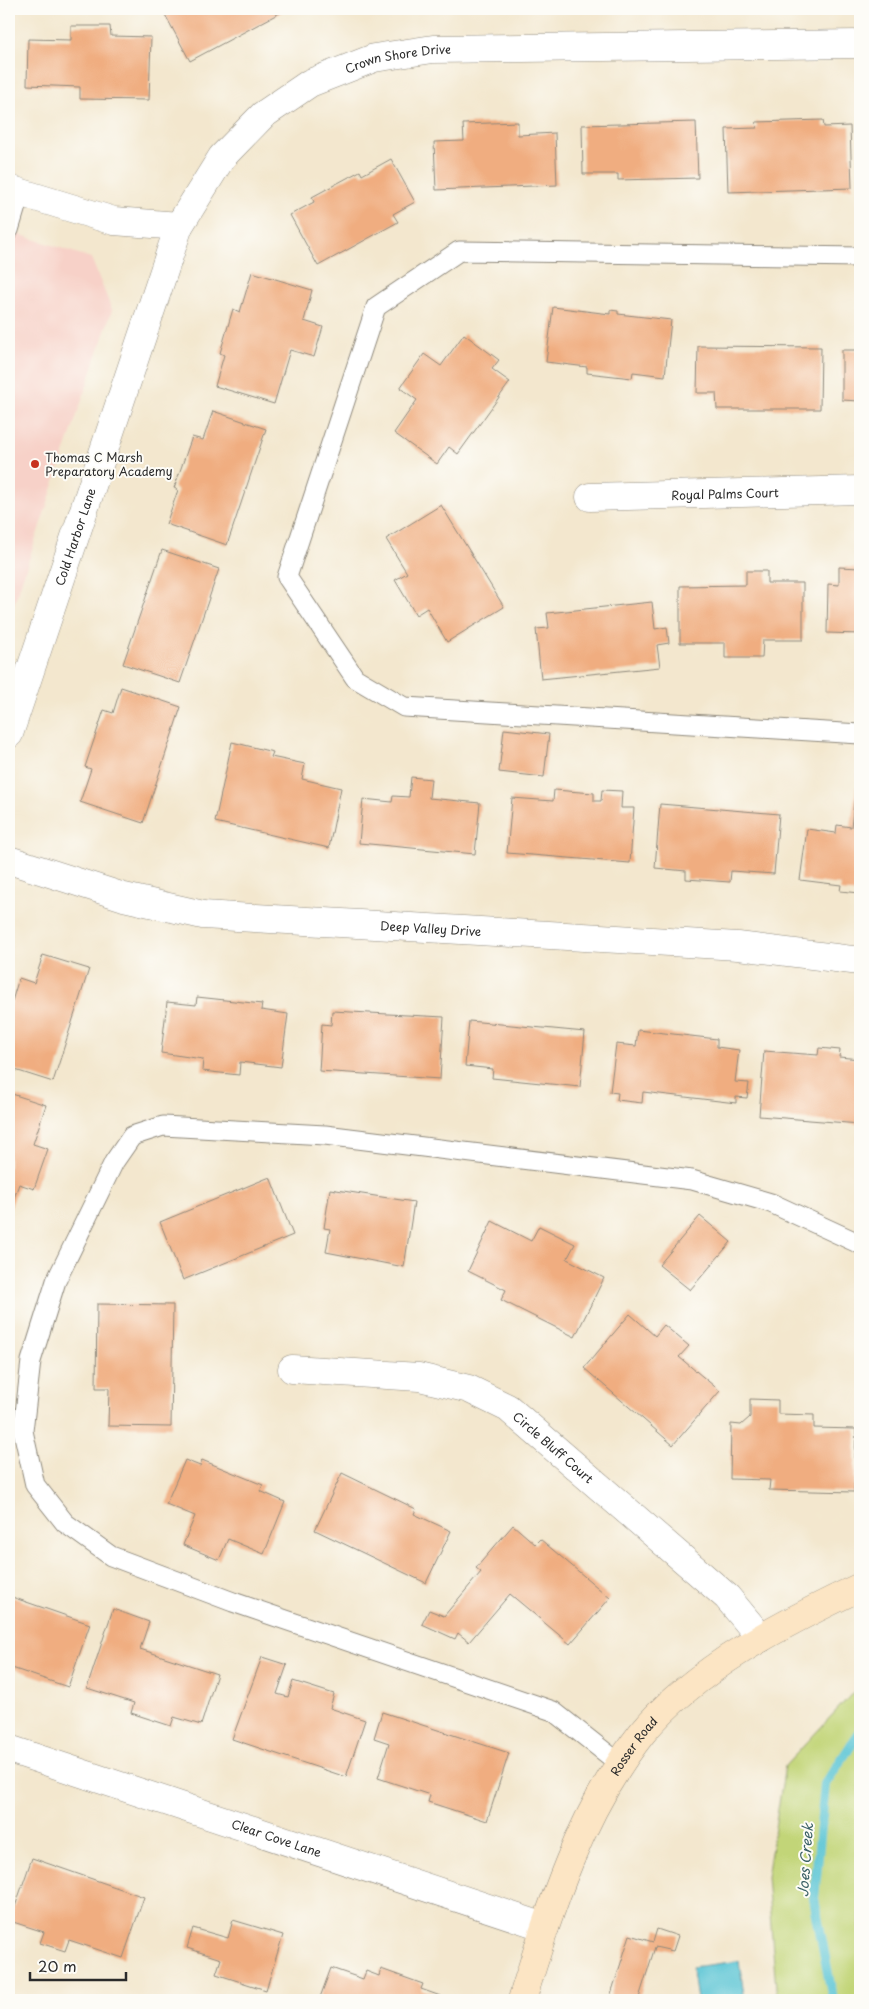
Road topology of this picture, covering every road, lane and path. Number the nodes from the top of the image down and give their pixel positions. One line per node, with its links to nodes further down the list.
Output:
1 (860, 44): 3 (street, Crown Shore Drive)
2 (14, 191): 3 (street); 4 (lane)
3 (180, 226): 8 (street, Cold Harbor Lane)
4 (9, 230)
5 (860, 257): 9 (lane)
6 (860, 490): 7 (street, Royal Palms Court)
7 (590, 497)
8 (9, 734)
9 (860, 734)
10 (9, 860): 11 (street, Deep Valley Drive)
11 (860, 961)
12 (860, 1244): 17 (lane)
13 (292, 1369): 15 (street, Circle Bluff Court)
14 (860, 1587): 15 (street, Rosser Road)
15 (762, 1638): 17 (street, Rosser Road)
16 (9, 1749): 18 (street, Clear Cove Lane)
17 (620, 1764): 18 (street, Rosser Road)
18 (545, 1927): 19 (street, Rosser Road)
19 (522, 2000)

